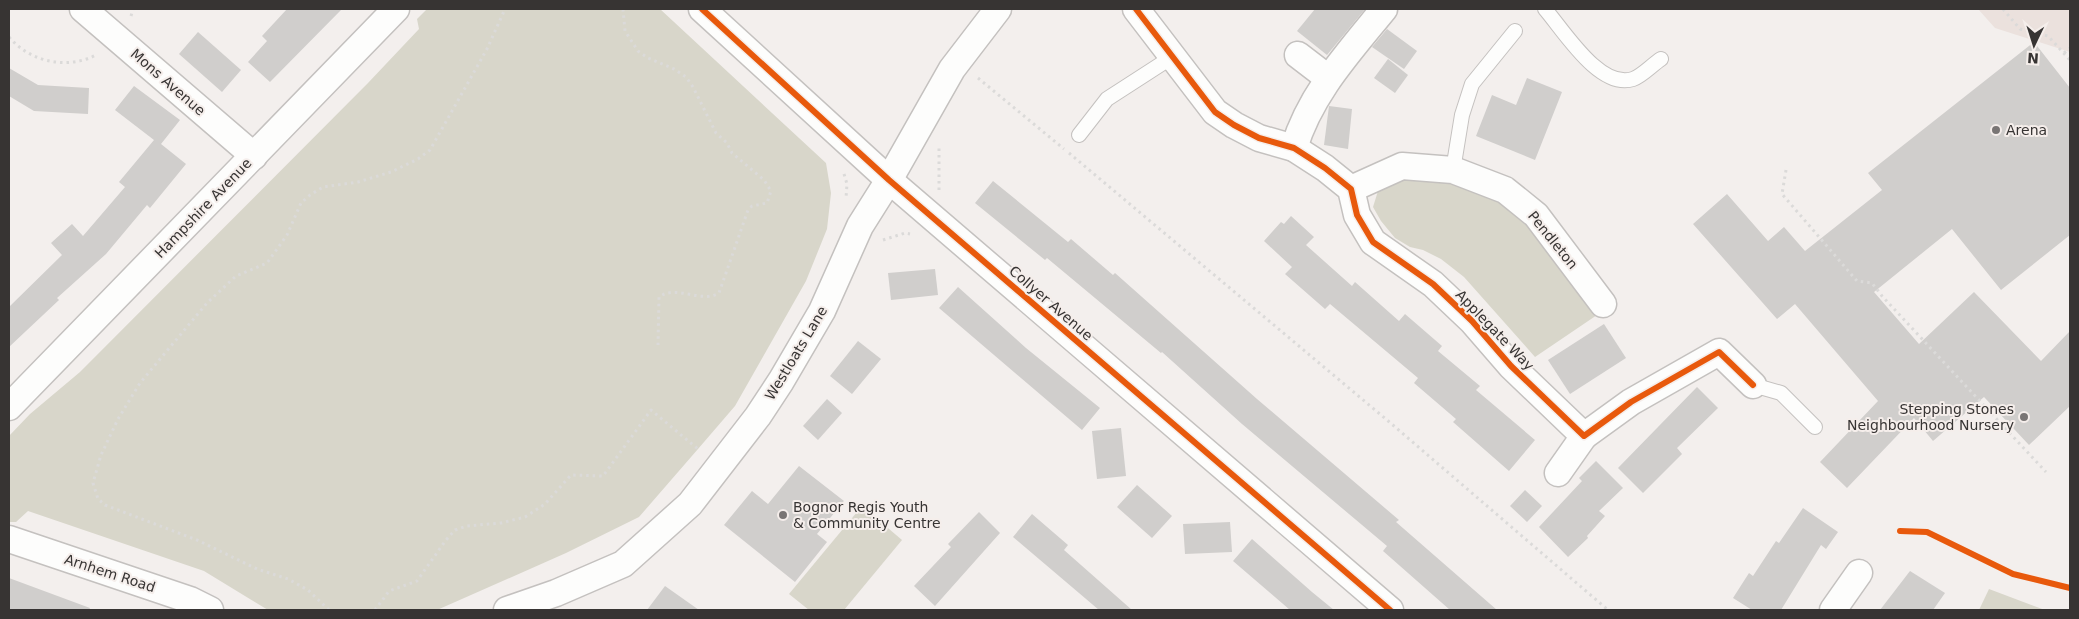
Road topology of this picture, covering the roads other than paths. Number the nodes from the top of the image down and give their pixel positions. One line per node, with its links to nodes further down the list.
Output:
1 (83, 9): 15 (street, Mons Avenue)
2 (396, 9): 15 (street, Hampshire Avenue)
3 (702, 9): 17 (street, Collyer Avenue)
4 (998, 9): 17 (street, Westloats Lane)
5 (1136, 9): 10 (street)
6 (1384, 9): 12 (street)
7 (1545, 9): 11 (lane)
8 (1515, 31): 16 (lane)
9 (1298, 56): 12 (street)
10 (1172, 57): 13 (lane); 14 (street)
11 (1661, 58)
12 (1328, 78): 14 (street)
13 (1079, 135)
14 (1294, 148): 18 (street)
15 (254, 156): 21 (street, Hampshire Avenue)
16 (1453, 170): 18 (street, Pendleton); 19 (street, Pendleton)
17 (890, 180): 28 (street, Westloats Lane); 29 (street, Collyer Avenue)
18 (1351, 189): 23 (street, Applegate Way)
19 (1603, 304)
20 (1753, 385): 22 (lane); 23 (street)
21 (14, 393)
22 (1815, 427)
23 (1584, 436): 24 (street)
24 (1558, 473)
25 (9, 539): 27 (street, Arnhem Road)
26 (1859, 573): 30 (street)
27 (210, 610)
28 (507, 610)
29 (1390, 610)
30 (1833, 610)

